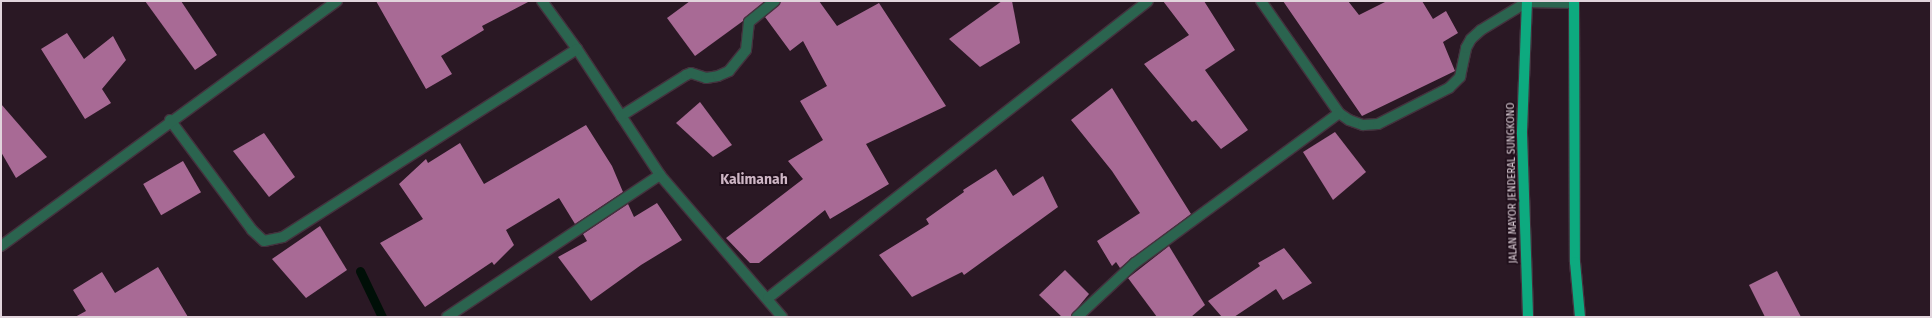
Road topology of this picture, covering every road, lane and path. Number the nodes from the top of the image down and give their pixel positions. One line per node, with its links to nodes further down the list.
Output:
1 (337, 1): 11 (street)
2 (542, 1): 8 (street)
3 (775, 1): 10 (street)
4 (1148, 1): 14 (street)
5 (1261, 1): 9 (street)
6 (1527, 1): 7 (street); 9 (street); 18 (main road, JALAN MAYOR JENDERAL SUNGKONO)
7 (1574, 2): 19 (main road)
8 (577, 48): 10 (street); 11 (street)
9 (1339, 113): 17 (street)
10 (621, 116): 12 (street)
11 (170, 120): 13 (street)
12 (660, 175): 14 (street); 15 (street)
13 (1, 246)
14 (768, 298): 16 (street)
15 (447, 317)
16 (782, 317)
17 (1077, 317)
18 (1528, 317)
19 (1580, 317)

